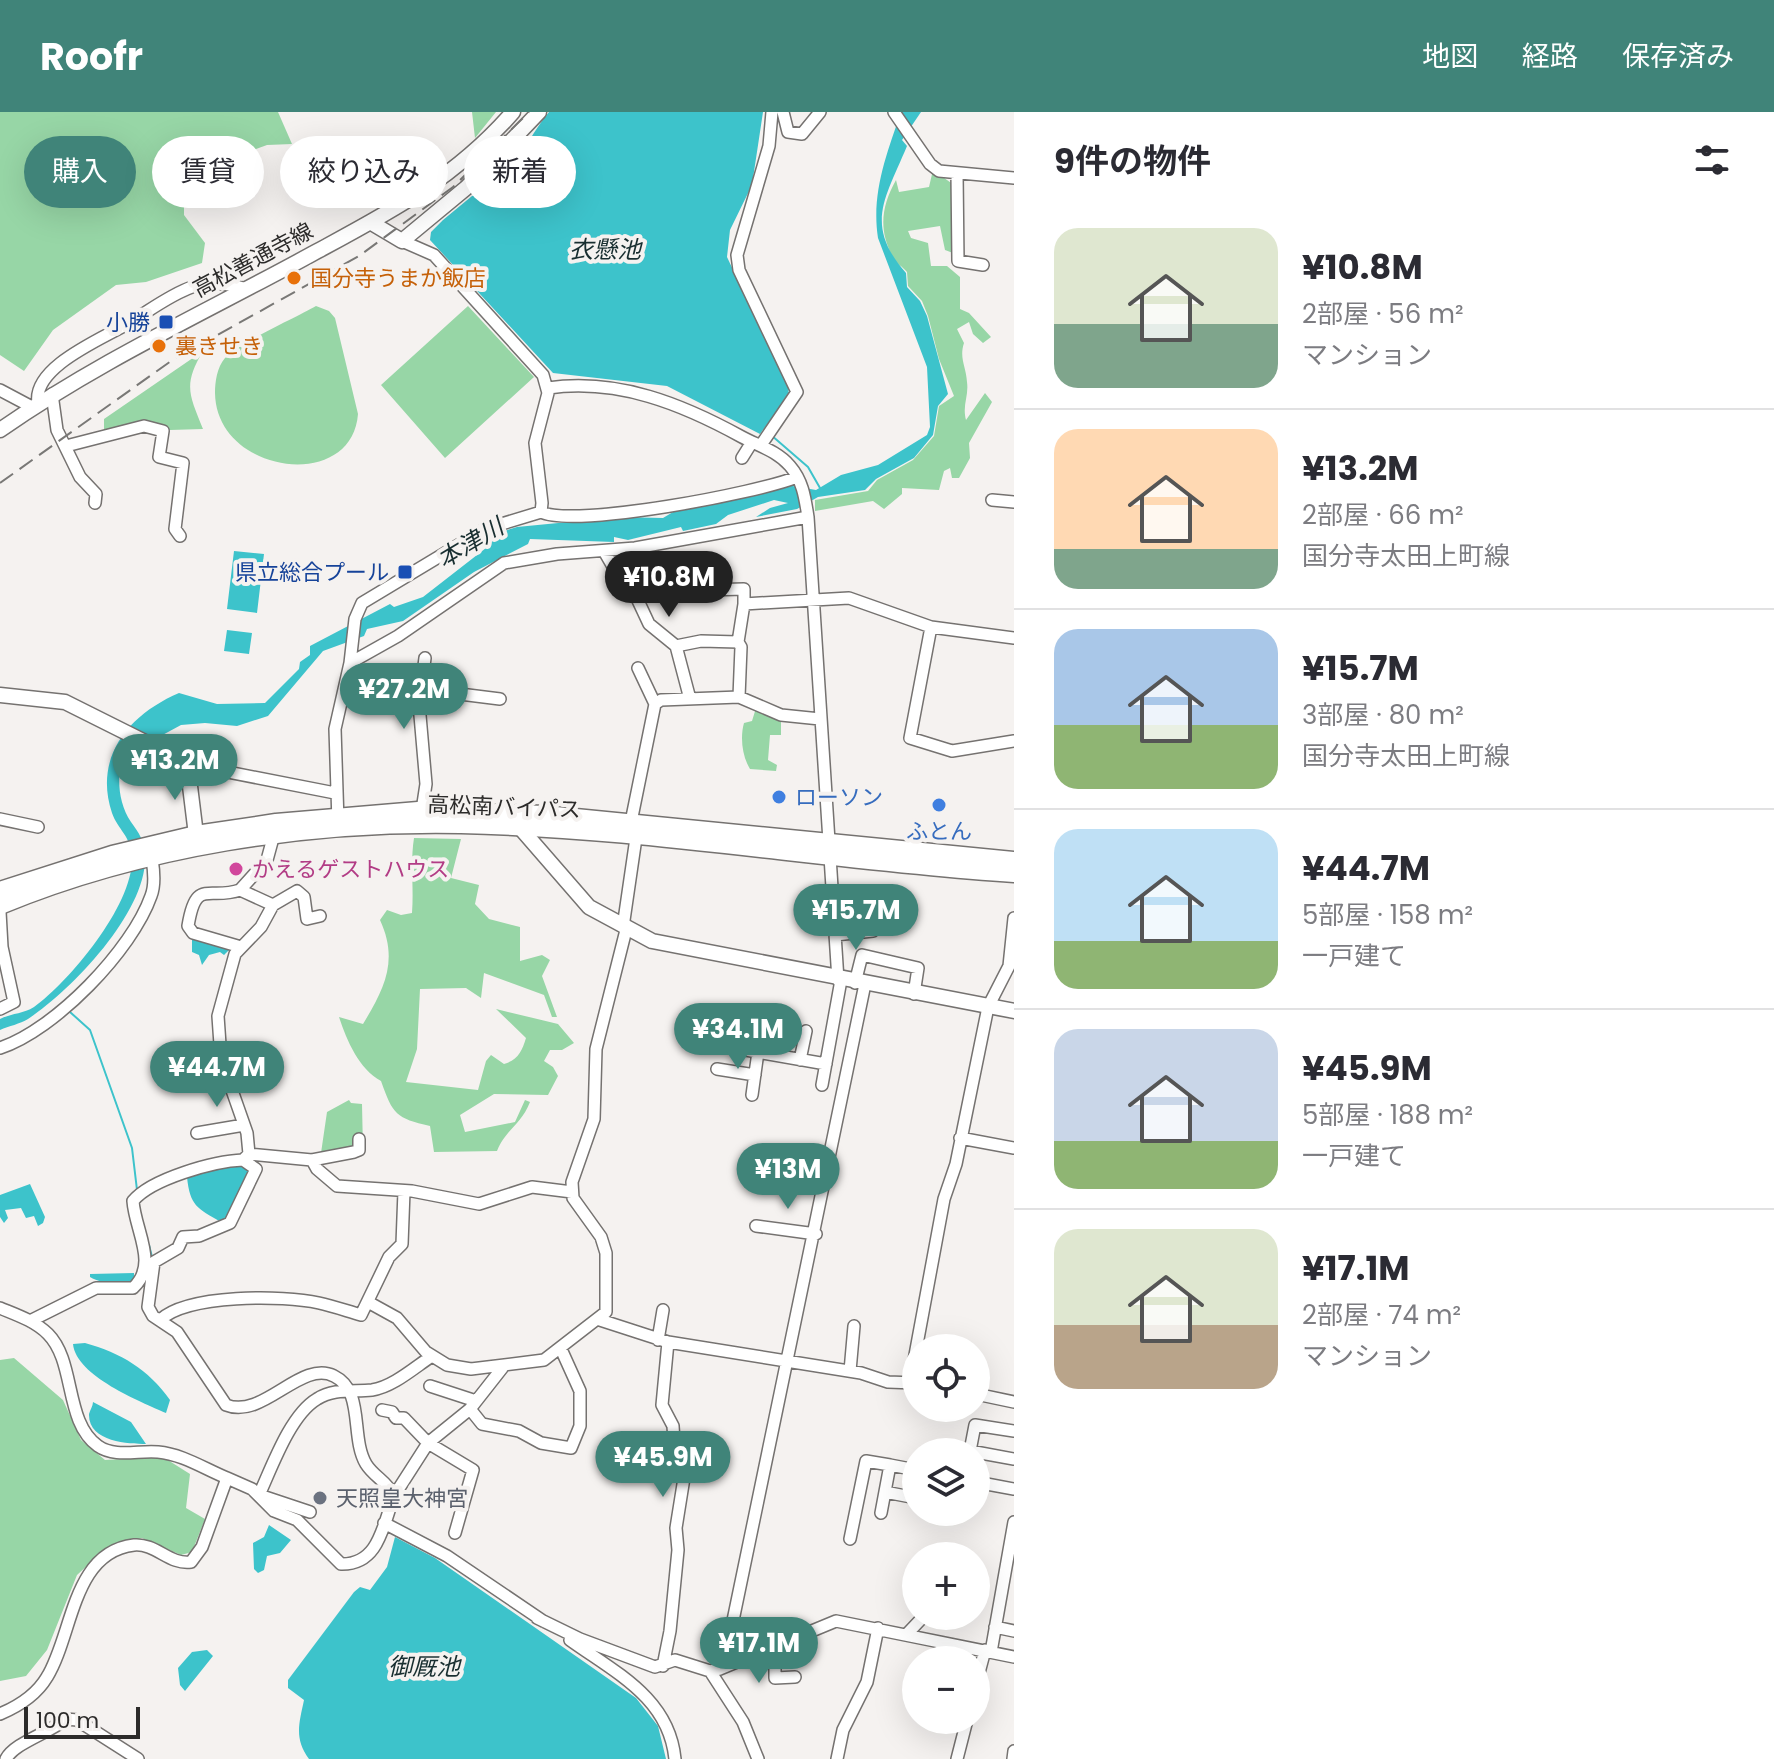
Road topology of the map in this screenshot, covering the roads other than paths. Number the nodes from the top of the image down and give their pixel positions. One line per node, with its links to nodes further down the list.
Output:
1 (513, 112): 9 (main road, 高松善通寺線)
2 (539, 112): 10 (main road)
3 (772, 112): 18 (street)
4 (783, 112): 5 (street)
5 (820, 112)
6 (895, 114): 7 (street)
7 (957, 173): 8 (street); 11 (street)
8 (1014, 178)
9 (370, 222): 10 (main road); 12 (main road, 高松善通寺線)
10 (402, 241): 13 (street)
11 (983, 265)
12 (247, 289): 15 (main road, 高松善通寺線); 16 (street)
13 (548, 388): 18 (street); 25 (street)
14 (0, 390): 16 (street)
15 (52, 394): 16 (main road, 高松善通寺線); 19 (street)
16 (35, 405): 17 (main road, 高松善通寺線)
17 (0, 430)
18 (756, 444): 20 (street); 21 (street)
19 (66, 446): 24 (street); 27 (street)
20 (742, 458)
21 (798, 478): 25 (street); 26 (street)
22 (992, 500): 23 (street)
23 (1014, 502)
24 (95, 503)
25 (541, 512): 37 (street)
26 (808, 515): 28 (street); 30 (street)
27 (180, 536)
28 (604, 551): 29 (street); 37 (street)
29 (635, 597): 31 (street); 35 (street)
30 (813, 598): 31 (street); 32 (street); 45 (street)
31 (744, 604): 34 (street)
32 (931, 627): 33 (street); 46 (street)
33 (1014, 638)
34 (738, 642): 35 (street); 41 (street)
35 (676, 646): 43 (street)
36 (425, 658): 39 (street)
37 (351, 659): 48 (street)
38 (638, 668): 44 (street)
39 (420, 689): 42 (street); 49 (street)
40 (0, 695): 47 (main road)
41 (739, 697): 43 (street); 45 (street)
42 (500, 699)
43 (690, 699): 44 (street)
44 (655, 704): 55 (street)
45 (820, 719): 58 (street)
46 (1014, 741)
47 (182, 763): 48 (street); 57 (main road)
48 (335, 793): 52 (street)
49 (422, 810): 50 (highway, 高松南バイパス); 52 (highway, 高松南バイパス)
50 (510, 812): 54 (main road); 55 (highway, 高松南バイパス)
51 (0, 819): 53 (street)
52 (338, 823): 54 (highway, 高松南バイパス); 56 (highway, 高松南バイパス); 57 (highway, 高松南バイパス)
53 (38, 827)
54 (520, 828): 55 (highway, 高松南バイパス); 70 (main road)
55 (634, 830): 58 (highway, 高松南バイパス); 70 (street)
56 (273, 838): 57 (highway, 高松南バイパス); 64 (street)
57 (197, 842): 59 (highway, 高松南バイパス)
58 (830, 851): 60 (highway, 高松南バイパス); 62 (highway, 高松南バイパス); 72 (street)
59 (152, 852): 61 (highway, 高松南バイパス); 81 (street)
60 (1014, 860)
61 (110, 861): 63 (highway, 高松南バイパス); 66 (highway, 高松南バイパス)
62 (1014, 874)
63 (0, 890)
64 (240, 890): 65 (street); 73 (street)
65 (273, 905): 68 (street); 73 (street)
66 (0, 906)
67 (0, 912): 77 (street)
68 (320, 916)
69 (1014, 918): 76 (street)
70 (624, 928): 74 (main road); 97 (street)
71 (873, 931): 72 (street)
72 (835, 935): 74 (street)
73 (241, 947): 89 (street)
74 (850, 982): 75 (main road); 75 (street); 84 (street); 99 (street)
75 (914, 994): 76 (main road)
76 (988, 1007): 78 (main road); 91 (street)
77 (0, 1009)
78 (1014, 1011)
79 (806, 1031): 83 (street)
80 (722, 1046): 82 (street)
81 (0, 1048)
82 (758, 1052): 83 (street); 86 (street)
83 (800, 1060): 84 (street)
84 (826, 1064): 87 (street)
85 (717, 1069): 86 (street)
86 (755, 1075): 88 (street)
87 (822, 1085)
88 (752, 1095)
89 (244, 1125): 90 (street); 94 (street)
90 (197, 1133)
91 (960, 1138): 93 (street); 107 (street)
92 (359, 1139): 95 (street)
93 (1014, 1148)
94 (246, 1157): 95 (street); 103 (street); 105 (street)
95 (312, 1160): 96 (street)
96 (404, 1191): 97 (street); 100 (street)
97 (572, 1192): 104 (street)
98 (756, 1226): 99 (street)
99 (816, 1234): 111 (street)
100 (368, 1302): 103 (street); 110 (street)
101 (0, 1308): 105 (street)
102 (663, 1310): 108 (street)
103 (160, 1320): 116 (street)
104 (600, 1320): 108 (street); 109 (street)
105 (30, 1321): 126 (street)
106 (854, 1326): 113 (street)
107 (922, 1334)
108 (663, 1341): 111 (street); 153 (street)
109 (561, 1349): 112 (street); 119 (street)
110 (432, 1356): 112 (street); 116 (street)
111 (785, 1361): 113 (street); 151 (street)
112 (503, 1367): 119 (street)
113 (850, 1371): 114 (street)
114 (902, 1382)
115 (430, 1386): 119 (street)
116 (351, 1390): 130 (street); 132 (street)
117 (990, 1397): 118 (street)
118 (1014, 1402)
119 (473, 1405): 122 (street)
120 (382, 1410): 122 (street)
121 (1014, 1431): 123 (street)
122 (428, 1443): 132 (street); 137 (street)
123 (1014, 1459)
124 (890, 1465): 125 (street); 129 (street); 138 (street)
125 (902, 1467)
126 (227, 1478): 130 (street); 156 (street)
127 (990, 1485): 128 (street)
128 (1014, 1489)
129 (885, 1492): 131 (street); 134 (street)
130 (259, 1495): 133 (street); 136 (street)
131 (902, 1495)
132 (394, 1496): 136 (street)
133 (310, 1512)
134 (881, 1513)
135 (1014, 1522): 139 (street)
136 (384, 1523): 141 (street)
137 (455, 1533)
138 (850, 1539)
139 (1012, 1552): 140 (street)
140 (1009, 1588): 142 (street)
141 (537, 1618): 153 (street); 161 (street)
142 (995, 1627): 145 (street); 149 (street)
143 (878, 1628): 146 (street); 147 (street); 163 (street)
144 (911, 1630): 146 (street)
145 (1014, 1631)
146 (906, 1635): 148 (street)
147 (775, 1644): 151 (street); 155 (street)
148 (962, 1646)
149 (989, 1646)
150 (990, 1651): 152 (street)
151 (758, 1652): 154 (street)
152 (1014, 1657)
153 (663, 1666): 154 (street)
154 (710, 1671): 162 (street)
155 (795, 1677)
156 (0, 1714)
157 (963, 1734): 164 (street)
158 (1014, 1751): 165 (street)
159 (6, 1759): 160 (street)
160 (138, 1759)
161 (675, 1759)
162 (758, 1759)
163 (837, 1759)
164 (957, 1759)
165 (1013, 1759)

